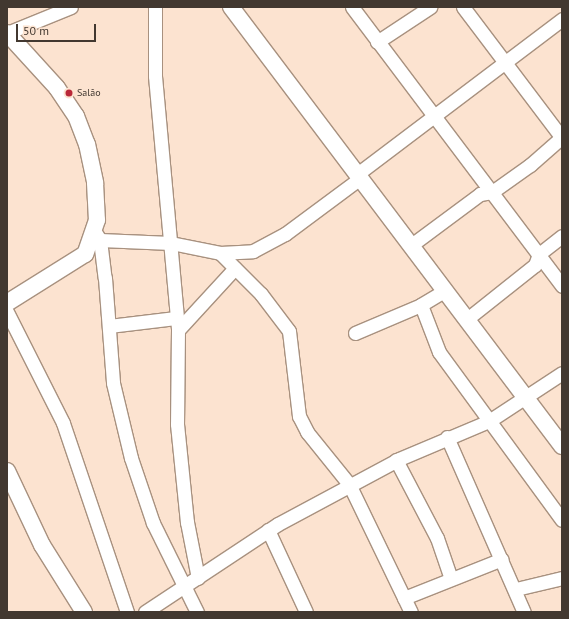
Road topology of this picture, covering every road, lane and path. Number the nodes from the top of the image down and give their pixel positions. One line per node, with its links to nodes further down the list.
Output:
1 (71, 7): 8 (street)
2 (155, 7): 17 (street)
3 (231, 7): 13 (street)
4 (352, 7): 9 (street)
5 (430, 7): 9 (street)
6 (463, 7): 10 (street)
7 (562, 19): 10 (street)
8 (7, 33): 15 (street)
9 (377, 42): 11 (street)
10 (505, 64): 11 (street); 12 (street)
11 (436, 118): 13 (street); 14 (street)
12 (562, 138): 14 (street)
13 (357, 177): 18 (street); 19 (street)
14 (492, 192): 18 (street); 20 (street)
15 (97, 236): 17 (street); 24 (street); 29 (street)
16 (562, 236): 20 (street)
17 (171, 243): 19 (street); 28 (street)
18 (410, 246): 23 (street)
19 (220, 253): 21 (street)
20 (539, 254): 22 (street); 27 (street)
21 (235, 268): 28 (street); 38 (street)
22 (562, 286)
23 (444, 291): 25 (street); 27 (street)
24 (7, 303)
25 (421, 305): 30 (street); 33 (street)
26 (7, 312): 49 (street)
27 (467, 319): 32 (street)
28 (177, 324): 29 (street); 42 (street)
29 (109, 326): 45 (street)
30 (356, 333)
31 (562, 373): 32 (street)
32 (526, 400): 33 (street); 35 (street)
33 (489, 421): 34 (street); 39 (street)
34 (447, 437): 36 (street); 41 (street)
35 (562, 446)
36 (396, 460): 38 (street); 44 (street)
37 (7, 471): 48 (street)
38 (349, 484): 40 (street); 47 (street)
39 (562, 520)
40 (268, 530): 42 (street); 52 (street)
41 (502, 559): 44 (street); 46 (street)
42 (198, 578): 45 (street)
43 (562, 578): 46 (street)
44 (452, 579): 47 (street)
45 (184, 587): 50 (street); 51 (street)
46 (516, 589): 54 (street)
47 (404, 598): 53 (street)
48 (84, 612)
49 (127, 612)
50 (145, 612)
51 (197, 612)
52 (306, 612)
53 (411, 612)
54 (524, 612)

